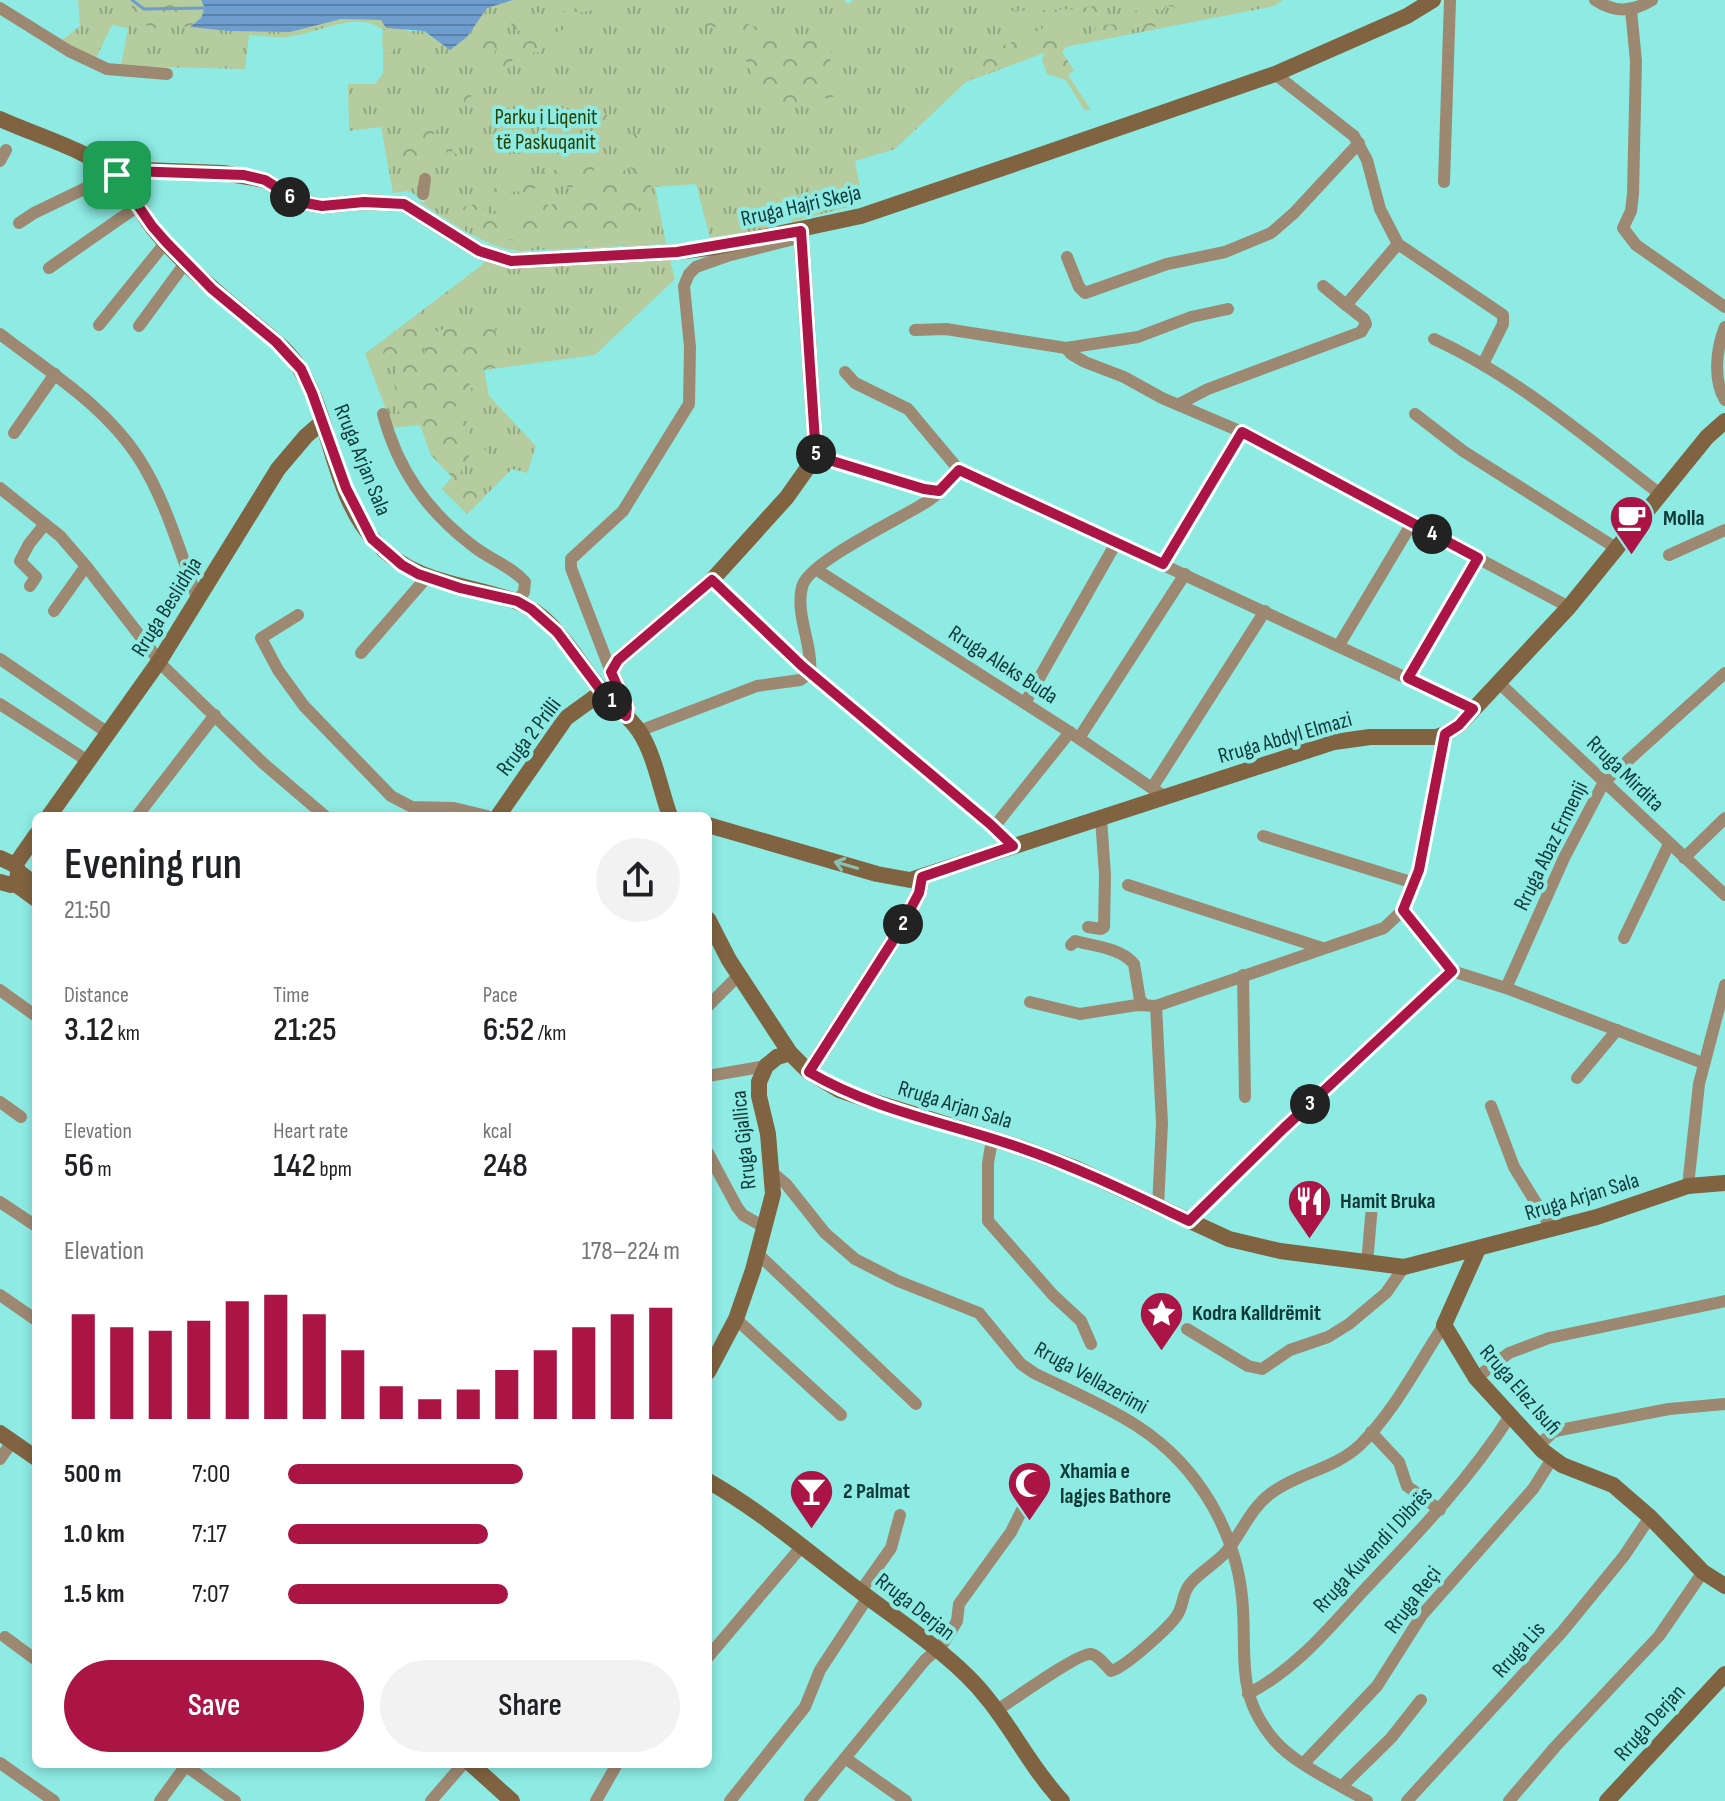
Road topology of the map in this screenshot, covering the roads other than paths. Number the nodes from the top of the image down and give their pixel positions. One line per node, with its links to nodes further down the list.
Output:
1 (1433, 0): 8 (street, Rruga Hajri Skeja)
2 (1450, 0): 14 (street)
3 (1595, 0): 6 (street)
4 (1652, 0): 6 (street)
5 (0, 8): 7 (street)
6 (1631, 10): 27 (street)
7 (167, 74)
8 (1275, 74): 10 (street); 19 (street, Rruga Hajri Skeja)
9 (0, 119): 12 (street, Rruga Arjan Sala)
10 (1359, 143): 21 (street); 22 (street)
11 (164, 171): 12 (street, Rruga Hajri Skeja); 15 (street, Rruga Hajri Skeja); 19 (street, Rruga Hajri Skeja)
12 (117, 175): 15 (street, Rruga Arjan Sala)
13 (425, 179): 16 (street)
14 (1444, 182)
15 (129, 189): 17 (street, Rruga Arjan Sala)
16 (423, 194)
17 (138, 206): 18 (street); 20 (street, Rruga Arjan Sala); 24 (street)
18 (19, 223)
19 (801, 234): 47 (street); 76 (street)
20 (166, 242): 23 (street, Rruga Arjan Sala); 29 (street)
21 (1398, 244): 26 (street); 36 (street)
22 (1067, 257)
23 (186, 262): 30 (street); 44 (street, Rruga Arjan Sala)
24 (49, 268)
25 (1323, 286): 26 (street)
26 (1346, 305): 40 (street)
27 (1725, 307)
28 (1228, 309): 35 (street)
29 (99, 325)
30 (139, 326)
31 (1725, 327): 39 (street)
32 (915, 330): 35 (street)
33 (0, 334): 38 (street)
34 (1434, 339): 36 (street)
35 (1066, 348): 40 (street)
36 (1483, 364): 51 (street)
37 (845, 372): 48 (street)
38 (55, 374): 46 (street); 66 (street)
39 (1725, 400)
40 (1179, 404): 45 (street)
41 (383, 414): 67 (street)
42 (1415, 414): 56 (street)
43 (1725, 421): 51 (street)
44 (321, 423): 63 (street, Rruga Arjan Sala); 66 (street, Rruga Beslidhja)
45 (1242, 432): 52 (street); 59 (street)
46 (14, 433)
47 (816, 456): 50 (street); 64 (street)
48 (959, 470): 50 (street); 55 (street)
49 (0, 488): 53 (street)
50 (939, 491): 61 (street)
51 (1660, 494): 56 (street)
52 (1412, 523): 58 (street); 72 (street)
53 (45, 524): 60 (street); 65 (street)
54 (1725, 530): 57 (street)
55 (1116, 543): 59 (street); 82 (street)
56 (1616, 548): 68 (street)
57 (1669, 555)
58 (1478, 558): 68 (street); 79 (street)
59 (1163, 564): 62 (street)
60 (86, 566): 69 (street); 75 (street)
61 (817, 570): 77 (street); 82 (street, Rruga Aleks Buda)
62 (1185, 574): 70 (street); 90 (street)
63 (427, 577): 67 (street, Rruga Arjan Sala); 73 (street)
64 (712, 580): 76 (street); 77 (street)
65 (30, 586)
66 (198, 600): 75 (street, Rruga Beslidhja)
67 (517, 601): 81 (street, Rruga Arjan Sala)
68 (1569, 607): 80 (street)
69 (54, 611)
70 (1265, 611): 72 (street); 93 (street)
71 (298, 615): 97 (street)
72 (1339, 645): 79 (street)
73 (361, 653)
74 (0, 659): 88 (street)
75 (160, 660): 85 (street); 88 (street, Rruga Beslidhja)
76 (611, 672): 86 (street)
77 (810, 673): 87 (street); 103 (street)
78 (1725, 673): 92 (street, Rruga Abaz Ermenji)
79 (1408, 678): 84 (street)
80 (1498, 682): 84 (street); 92 (street, Rruga Mirdita)
81 (602, 692): 86 (street, Rruga Arjan Sala); 98 (street, Rruga 2 Prilli)
82 (1025, 703): 90 (street, Rruga Aleks Buda)
83 (0, 704): 91 (street)
84 (1473, 709): 89 (street)
85 (215, 715): 95 (street); 96 (street)
86 (626, 716): 87 (street, Rruga Arjan Sala)
87 (639, 731): 99 (street, Rruga Arjan Sala)
88 (108, 733): 91 (street, Rruga Beslidhja)
89 (1445, 734): 93 (street, Rruga Abdyl Elmazi); 112 (street)
90 (1075, 735): 93 (street, Rruga Aleks Buda); 103 (street)
91 (88, 761): 94 (street, Rruga Beslidhja)
92 (1604, 782): 106 (street, Rruga Mirdita); 126 (street, Rruga Abaz Ermenji)
93 (1159, 792): 100 (street, Rruga Abdyl Elmazi)
94 (52, 812)
95 (140, 812)
96 (320, 812)
97 (470, 812)
98 (501, 812)
99 (669, 812)
100 (1101, 818): 107 (street, Rruga Abdyl Elmazi); 117 (street)
101 (1725, 818): 108 (street)
102 (712, 826): 110 (street, one-way to 102)
103 (994, 827): 107 (street)
104 (1263, 836): 112 (street)
105 (32, 840): 109 (street)
106 (1669, 844): 108 (street, Rruga Mirdita); 118 (street)
107 (1013, 846): 110 (street, Rruga Abdyl Elmazi)
108 (1684, 858): 114 (street, Rruga Mirdita)
109 (6, 873): 111 (street); 115 (street)
110 (922, 877): 136 (street)
111 (32, 883)
112 (1414, 883): 116 (street)
113 (1128, 885): 121 (street)
114 (1725, 895)
115 (32, 896)
116 (1403, 910): 121 (street); 122 (street)
117 (1088, 927)
118 (1624, 938)
119 (712, 939): 123 (street, Rruga Arjan Sala)
120 (1071, 945): 130 (street)
121 (1323, 948): 124 (street)
122 (1452, 971): 126 (street); 151 (street)
123 (739, 975): 128 (street); 133 (street, Rruga Arjan Sala)
124 (1243, 975): 130 (street); 139 (street)
125 (1725, 985): 134 (street)
126 (1506, 988): 132 (street)
127 (0, 990): 131 (street)
128 (712, 1002)
129 (1030, 1002): 130 (street)
130 (1150, 1006): 150 (street)
131 (32, 1013)
132 (1617, 1030): 134 (street); 138 (street)
133 (790, 1053): 135 (street, Rruga Gjallica); 136 (street, Rruga Arjan Sala)
134 (1703, 1063): 147 (street)
135 (766, 1066): 137 (street); 145 (street, Rruga Gjallica)
136 (809, 1072): 143 (street, Rruga Arjan Sala)
137 (712, 1075)
138 (1577, 1078)
139 (1245, 1097)
140 (0, 1102): 142 (street)
141 (1491, 1106): 154 (street)
142 (21, 1117)
143 (992, 1140): 150 (street, Rruga Arjan Sala); 165 (street)
144 (712, 1160): 153 (street)
145 (773, 1173): 153 (street, Rruga Gjallica); 183 (street, Rruga Vellazerimi)
146 (1725, 1183): 147 (street, Rruga Arjan Sala)
147 (1688, 1186): 154 (street, Rruga Arjan Sala)
148 (0, 1202): 152 (street)
149 (1416, 1202): 157 (street)
150 (1158, 1207): 151 (street, Rruga Arjan Sala)
151 (1189, 1221): 157 (street, Rruga Arjan Sala)
152 (32, 1223)
153 (764, 1227): 156 (street, Rruga Gjallica)
154 (1552, 1229): 155 (street, Rruga Arjan Sala)
155 (1478, 1249): 158 (street, Rruga Arjan Sala); 163 (street)
156 (758, 1254): 162 (street, Rruga Gjallica); 168 (street)
157 (1367, 1264): 158 (street, Rruga Arjan Sala)
158 (1404, 1267): 164 (street)
159 (0, 1295): 161 (street)
160 (1725, 1301): 167 (street)
161 (32, 1317)
162 (736, 1319): 166 (street, Rruga Gjallica); 170 (street)
163 (1444, 1325): 167 (street, Rruga Elez Isufi); 172 (street)
164 (1187, 1329)
165 (1091, 1344)
166 (712, 1357)
167 (1476, 1378): 171 (street, Rruga Elez Isufi)
168 (916, 1404)
169 (1725, 1404): 174 (street)
170 (841, 1415)
171 (1510, 1416): 174 (street, Rruga Elez Isufi); 180 (street, Rruga Kuvendi I Dibrës)
172 (1371, 1432): 180 (street); 183 (street)
173 (6, 1437): 175 (street); 176 (street)
174 (1538, 1446): 177 (street, Rruga Elez Isufi)
175 (32, 1450)
176 (0, 1459)
177 (1552, 1459): 182 (street, Rruga Elez Isufi); 198 (street, Rruga Reçi)
178 (712, 1483): 184 (street, Rruga Derjan)
179 (1025, 1504): 189 (street)
180 (1440, 1510): 193 (street, Rruga Kuvendi I Dibrës)
181 (900, 1515): 187 (street)
182 (1650, 1517): 185 (street, Rruga Elez Isufi); 216 (street, Rruga Lis)
183 (1231, 1545): 193 (street, Rruga Vellazerimi); 195 (street)
184 (802, 1546): 187 (street, Rruga Derjan); 190 (street)
185 (1703, 1572): 186 (street, Rruga Elez Isufi); 217 (street)
186 (1725, 1586)
187 (864, 1594): 189 (street, Rruga Derjan); 211 (street)
188 (5, 1637): 191 (street)
189 (936, 1650): 195 (street, Rruga Derjan); 196 (street)
190 (712, 1652)
191 (32, 1657)
192 (1725, 1674): 218 (street, Rruga Derjan)
193 (1248, 1694): 198 (street, Rruga Vellazerimi)
194 (1421, 1700): 204 (street)
195 (996, 1711): 214 (street, Rruga Derjan)
196 (845, 1758): 212 (street); 213 (street)
197 (0, 1763): 205 (street)
198 (1304, 1763): 204 (street, Rruga Vellazerimi)
199 (181, 1768): 206 (street)
200 (185, 1768): 207 (street)
201 (460, 1768): 208 (street)
202 (475, 1768): 209 (street)
203 (615, 1768): 210 (street)
204 (1342, 1786): 215 (street, Rruga Vellazerimi)
205 (54, 1801)
206 (160, 1801)
207 (235, 1801)
208 (431, 1801)
209 (512, 1801)
210 (596, 1801)
211 (730, 1801)
212 (810, 1801)
213 (906, 1801)
214 (1062, 1801)
215 (1367, 1801)
216 (1407, 1801)
217 (1509, 1801)
218 (1607, 1801)

